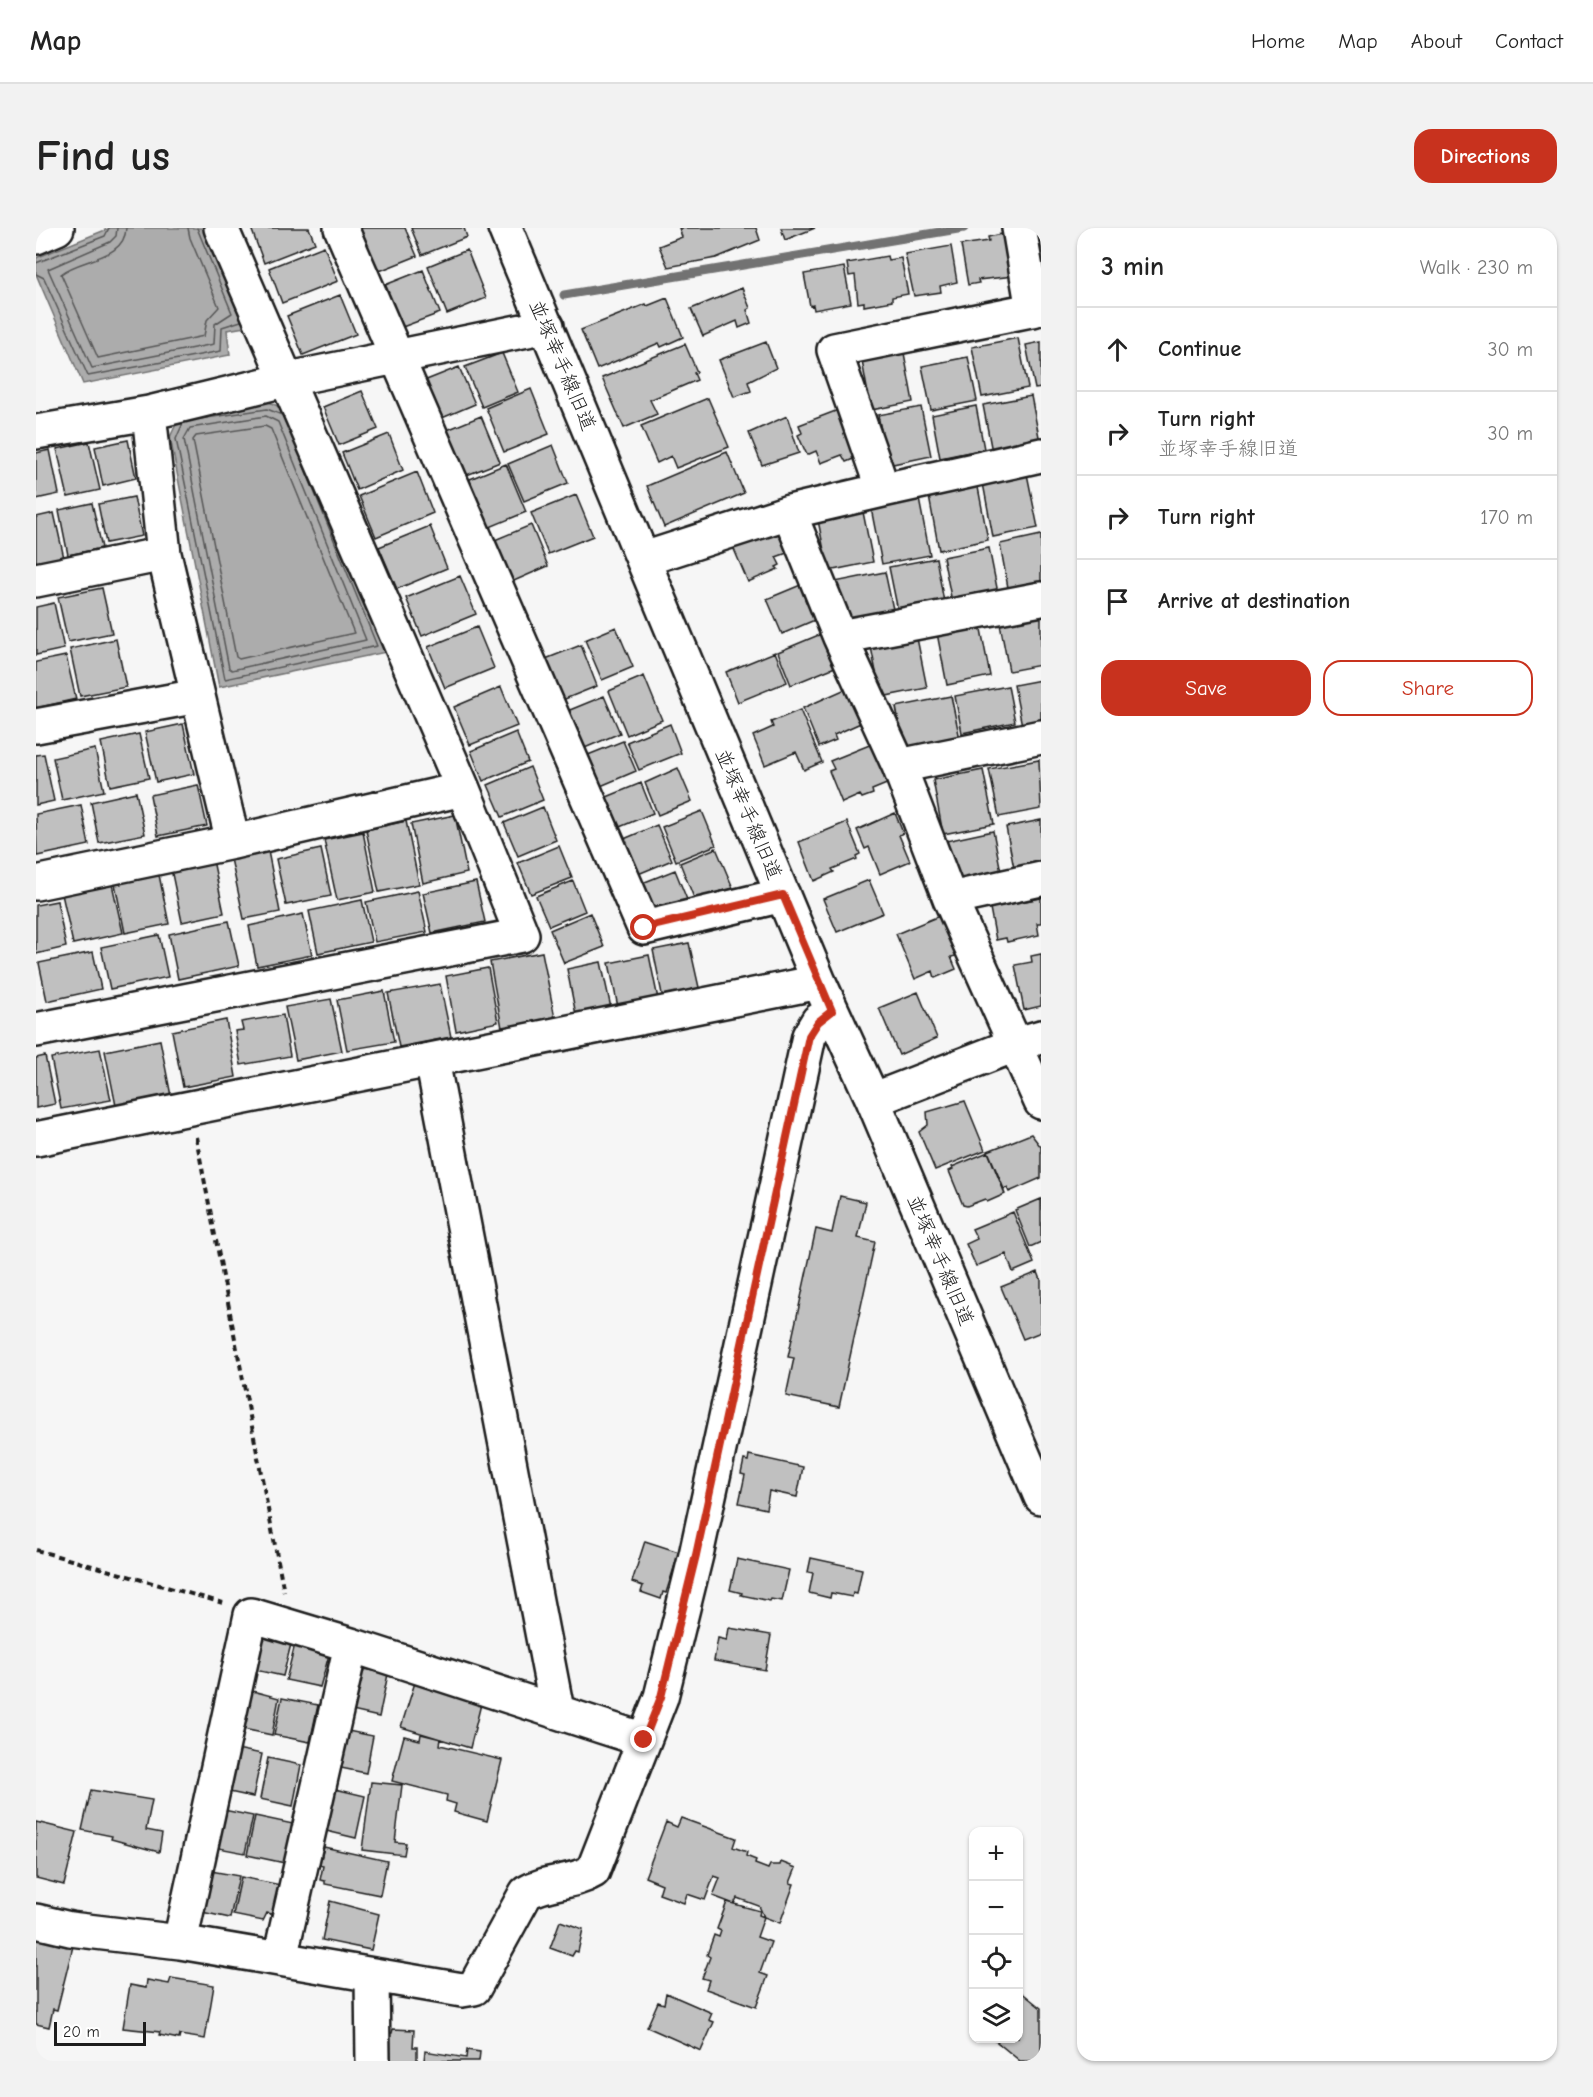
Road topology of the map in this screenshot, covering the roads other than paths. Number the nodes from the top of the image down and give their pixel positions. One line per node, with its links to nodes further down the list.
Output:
1 (57, 228): 6 (street)
2 (221, 228): 10 (street)
3 (340, 228): 9 (street)
4 (505, 228): 8 (street, 並塚幸手線旧道)
5 (1019, 228): 7 (street)
6 (36, 237)
7 (1037, 309): 14 (street)
8 (547, 326): 9 (street); 17 (street, 並塚幸手線旧道)
9 (397, 359): 10 (street); 29 (street)
10 (289, 380): 11 (street); 25 (street)
11 (149, 413): 12 (street); 16 (street)
12 (36, 432)
13 (1041, 455): 14 (street)
14 (883, 490): 15 (street)
15 (789, 512): 17 (street); 20 (street)
16 (164, 554): 18 (street); 21 (street)
17 (644, 559): 29 (street, 並塚幸手線旧道)
18 (36, 580)
19 (1041, 599): 20 (street)
20 (840, 637): 24 (street)
21 (198, 696): 22 (street); 26 (street)
22 (36, 726)
23 (1041, 737): 24 (street)
24 (899, 766): 30 (street)
25 (463, 789): 26 (street); 33 (street)
26 (233, 842): 28 (street)
27 (1041, 879): 30 (street)
28 (36, 883)
29 (783, 895): 31 (street, 並塚幸手線旧道)
30 (950, 899): 34 (street)
31 (819, 982): 32 (street, 並塚幸手線旧道); 35 (street)
32 (832, 1011): 36 (street, 並塚幸手線旧道); 42 (street)
33 (36, 1030)
34 (1029, 1041): 36 (street); 37 (street)
35 (432, 1060): 38 (street); 41 (street)
36 (873, 1100): 39 (street, 並塚幸手線旧道)
37 (1041, 1102)
38 (36, 1139)
39 (1041, 1496)
40 (351, 1645): 41 (street); 44 (street); 45 (street)
41 (557, 1710): 42 (street)
42 (644, 1740): 46 (street)
43 (36, 1921): 44 (street)
44 (180, 1942): 45 (street)
45 (280, 1959): 46 (street)
46 (372, 1976): 47 (street)
47 (373, 2061)

